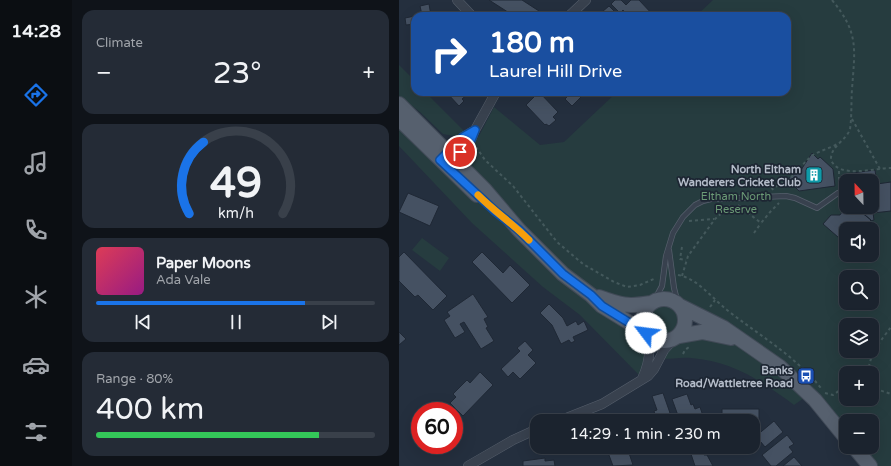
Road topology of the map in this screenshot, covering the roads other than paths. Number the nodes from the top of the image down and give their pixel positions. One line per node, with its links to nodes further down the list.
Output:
1 (457, 0): 3 (street)
2 (586, 0): 4 (street)
3 (468, 12)
4 (573, 12)
5 (494, 96): 8 (street)
6 (399, 104): 9 (main road)
7 (399, 119): 9 (main road)
8 (475, 130): 9 (street); 9 (street)
9 (447, 159): 12 (main road)
10 (838, 193): 11 (lane)
11 (668, 248): 13 (lane); 14 (lane)
12 (591, 295): 13 (main road); 15 (main road)
13 (652, 302): 14 (main road); 15 (main road)
14 (679, 305): 16 (main road); 17 (main road)
15 (647, 334): 16 (main road); 18 (street)
16 (676, 338): 17 (main road); 18 (street)
17 (738, 339): 20 (main road)
18 (642, 379): 19 (street)
19 (577, 414)
20 (839, 429)
21 (530, 432): 23 (street)
22 (860, 454): 24 (main road)
23 (468, 466)
24 (870, 466)

